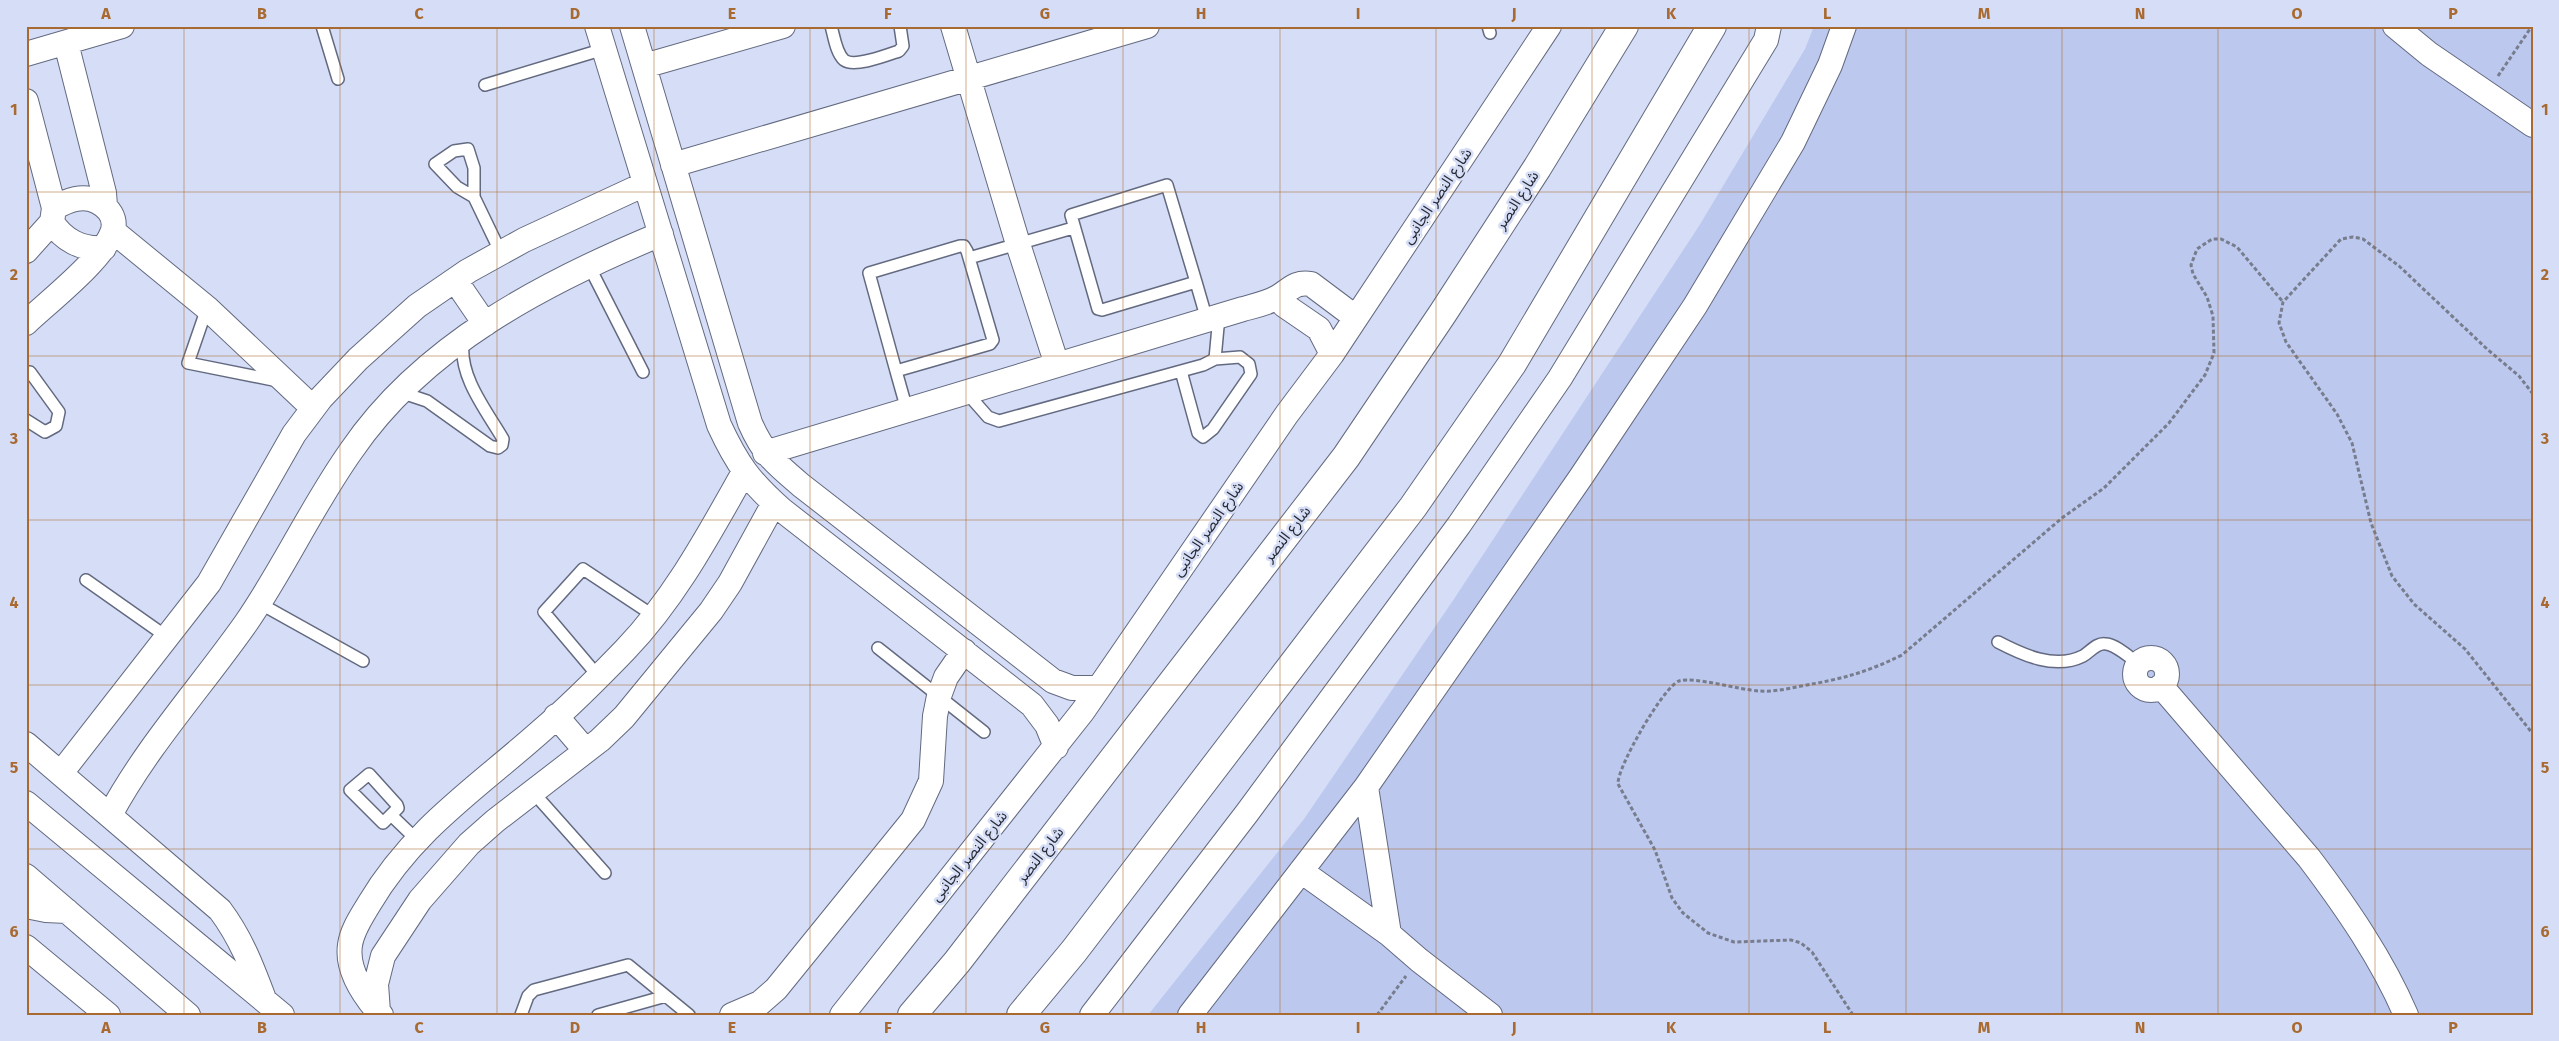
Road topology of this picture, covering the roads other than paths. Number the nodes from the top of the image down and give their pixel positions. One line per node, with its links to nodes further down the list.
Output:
1 (122, 26): 16 (street)
2 (322, 26): 21 (lane)
3 (597, 26): 17 (street)
4 (632, 26): 19 (street)
5 (831, 26): 6 (lane)
6 (900, 26)
7 (953, 26): 20 (street)
8 (1147, 26): 20 (street)
9 (1549, 26): 42 (street, شارع النصر الجانبى)
10 (1624, 26): 108 (main road, شارع النصر)
11 (1712, 26): 109 (main road)
12 (1769, 26): 110 (street)
13 (1844, 26): 82 (street)
14 (2396, 26): 24 (street)
15 (771, 28): 19 (street)
16 (66, 43): 18 (street); 28 (street)
17 (604, 49): 22 (lane); 26 (street)
18 (26, 54)
19 (644, 66): 25 (street)
20 (968, 77): 25 (street); 33 (street)
21 (338, 79)
22 (485, 84)
23 (26, 101): 29 (street)
24 (2533, 125)
25 (673, 165): 60 (street)
26 (645, 184): 31 (street); 35 (street)
27 (474, 197): 35 (lane)
28 (105, 206): 29 (street); 32 (street)
29 (53, 215): 32 (street); 34 (street)
30 (1073, 228): 33 (lane); 39 (lane); 39 (lane)
31 (660, 234): 37 (street); 61 (street)
32 (108, 239): 41 (street); 44 (street)
33 (1018, 244): 36 (lane); 49 (street)
34 (26, 251)
35 (501, 253): 38 (street)
36 (969, 258): 50 (lane); 50 (lane)
37 (589, 266): 45 (street); 53 (lane)
38 (455, 280): 45 (street); 57 (street)
39 (1196, 282): 43 (lane)
40 (1278, 298): 42 (street); 43 (street); 47 (street)
41 (207, 308): 54 (street); 54 (lane)
42 (1355, 317): 47 (street, شارع النصر الجانبى)
43 (1213, 318): 48 (lane); 49 (street)
44 (26, 323)
45 (485, 324): 46 (street)
46 (463, 340): 55 (street); 55 (lane)
47 (1332, 354): 74 (street, شارع النصر الجانبى)
48 (1215, 359): 51 (lane); 51 (lane)
49 (1057, 365): 56 (street)
50 (896, 371): 58 (lane)
51 (1181, 371): 56 (lane)
52 (26, 372): 59 (lane)
53 (643, 372)
54 (287, 383): 57 (street)
55 (399, 391): 64 (street)
56 (966, 392): 58 (street)
57 (314, 408): 66 (street)
58 (907, 410): 60 (street)
59 (26, 420)
60 (765, 453): 67 (street)
61 (744, 472): 62 (street); 65 (street)
62 (774, 503): 70 (street); 80 (street)
63 (86, 580): 66 (lane)
64 (259, 603): 71 (lane); 85 (street)
65 (654, 616): 73 (street); 73 (lane)
66 (167, 637): 81 (street)
67 (1000, 640): 70 (street); 74 (street)
68 (1998, 642): 72 (lane)
69 (878, 648): 75 (lane)
70 (973, 658): 75 (street); 79 (street)
71 (363, 662)
72 (2139, 664): 113 (street)
73 (598, 676): 76 (street)
74 (1098, 688): 79 (street, شارع النصر الجانبى)
75 (939, 696): 77 (lane); 106 (street)
76 (556, 716): 80 (street); 87 (street)
77 (984, 732)
78 (26, 744): 81 (street)
79 (1056, 747): 107 (street, شارع النصر الجانبى)
80 (586, 750): 83 (street)
81 (61, 773): 85 (street)
82 (1366, 787): 88 (street); 93 (street)
83 (532, 791): 89 (lane); 96 (street)
84 (26, 802): 98 (street)
85 (110, 815): 98 (street)
86 (391, 815): 87 (lane)
87 (417, 840): 94 (street)
88 (1301, 872): 93 (street); 111 (street)
89 (605, 873)
90 (26, 876): 92 (street)
91 (26, 906): 92 (street)
92 (67, 911): 101 (street)
93 (1390, 934): 112 (street)
94 (350, 945): 96 (street); 99 (street)
95 (26, 947): 100 (street)
96 (383, 956): 99 (street)
97 (666, 996): 103 (lane); 104 (lane); 105 (lane)
98 (264, 999): 102 (street)
99 (380, 1013)
100 (108, 1015)
101 (188, 1015)
102 (282, 1015)
103 (521, 1015)
104 (598, 1015)
105 (689, 1015)
106 (732, 1015)
107 (842, 1015)
108 (912, 1015)
109 (1021, 1015)
110 (1092, 1015)
111 (1190, 1015)
112 (1490, 1015)
113 (2406, 1015)

